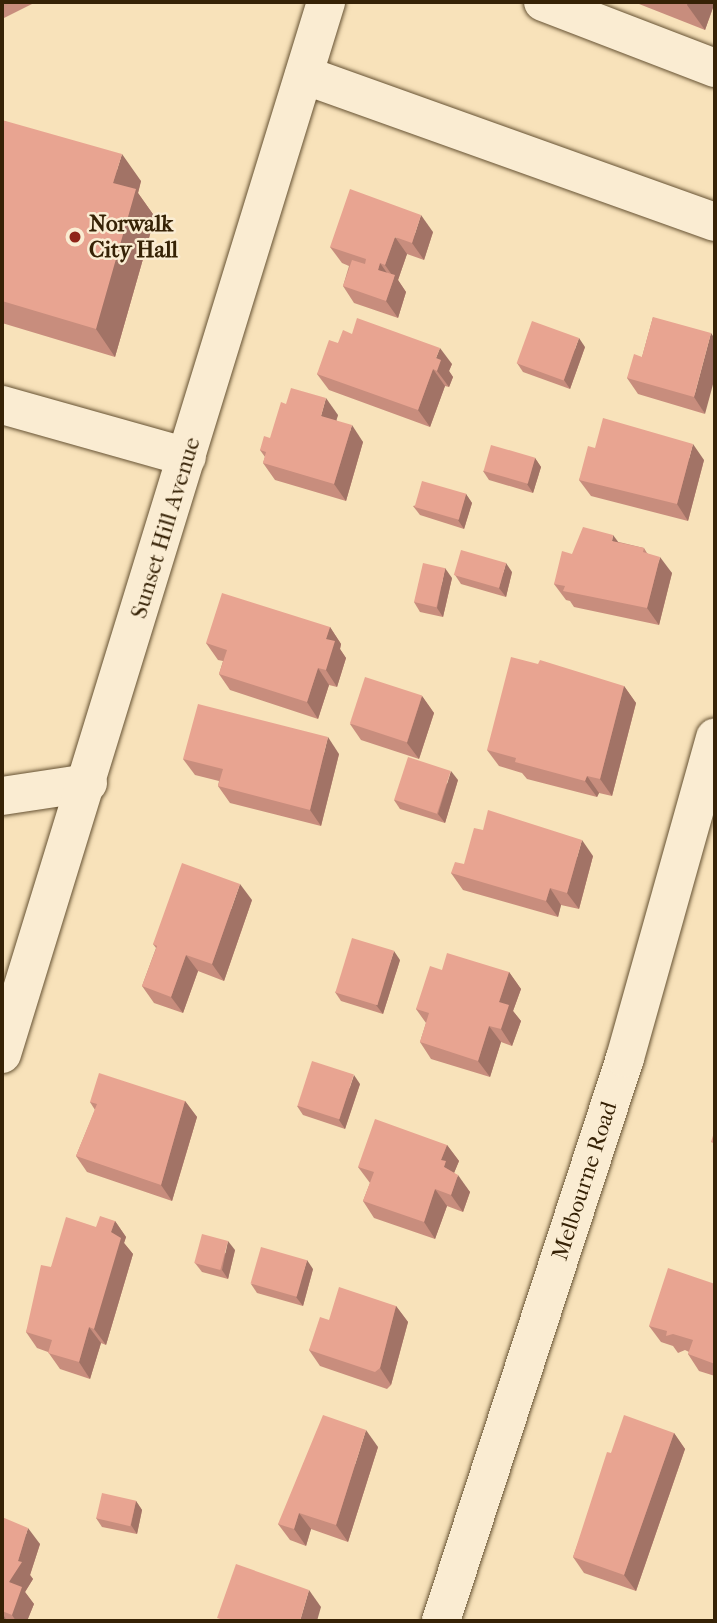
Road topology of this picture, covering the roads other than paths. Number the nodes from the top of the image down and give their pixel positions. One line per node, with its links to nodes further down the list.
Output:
1 (326, 2): 4 (street, Sunset Hill Avenue)
2 (543, 2): 3 (street)
3 (715, 68)
4 (304, 75): 5 (street); 7 (street, Sunset Hill Avenue)
5 (715, 222)
6 (2, 405): 7 (street)
7 (187, 457): 9 (street, Sunset Hill Avenue)
8 (715, 737): 12 (street, Melbourne Road)
9 (88, 783): 10 (street); 11 (street, Sunset Hill Avenue)
10 (2, 796)
11 (2, 1054)
12 (441, 1621)

